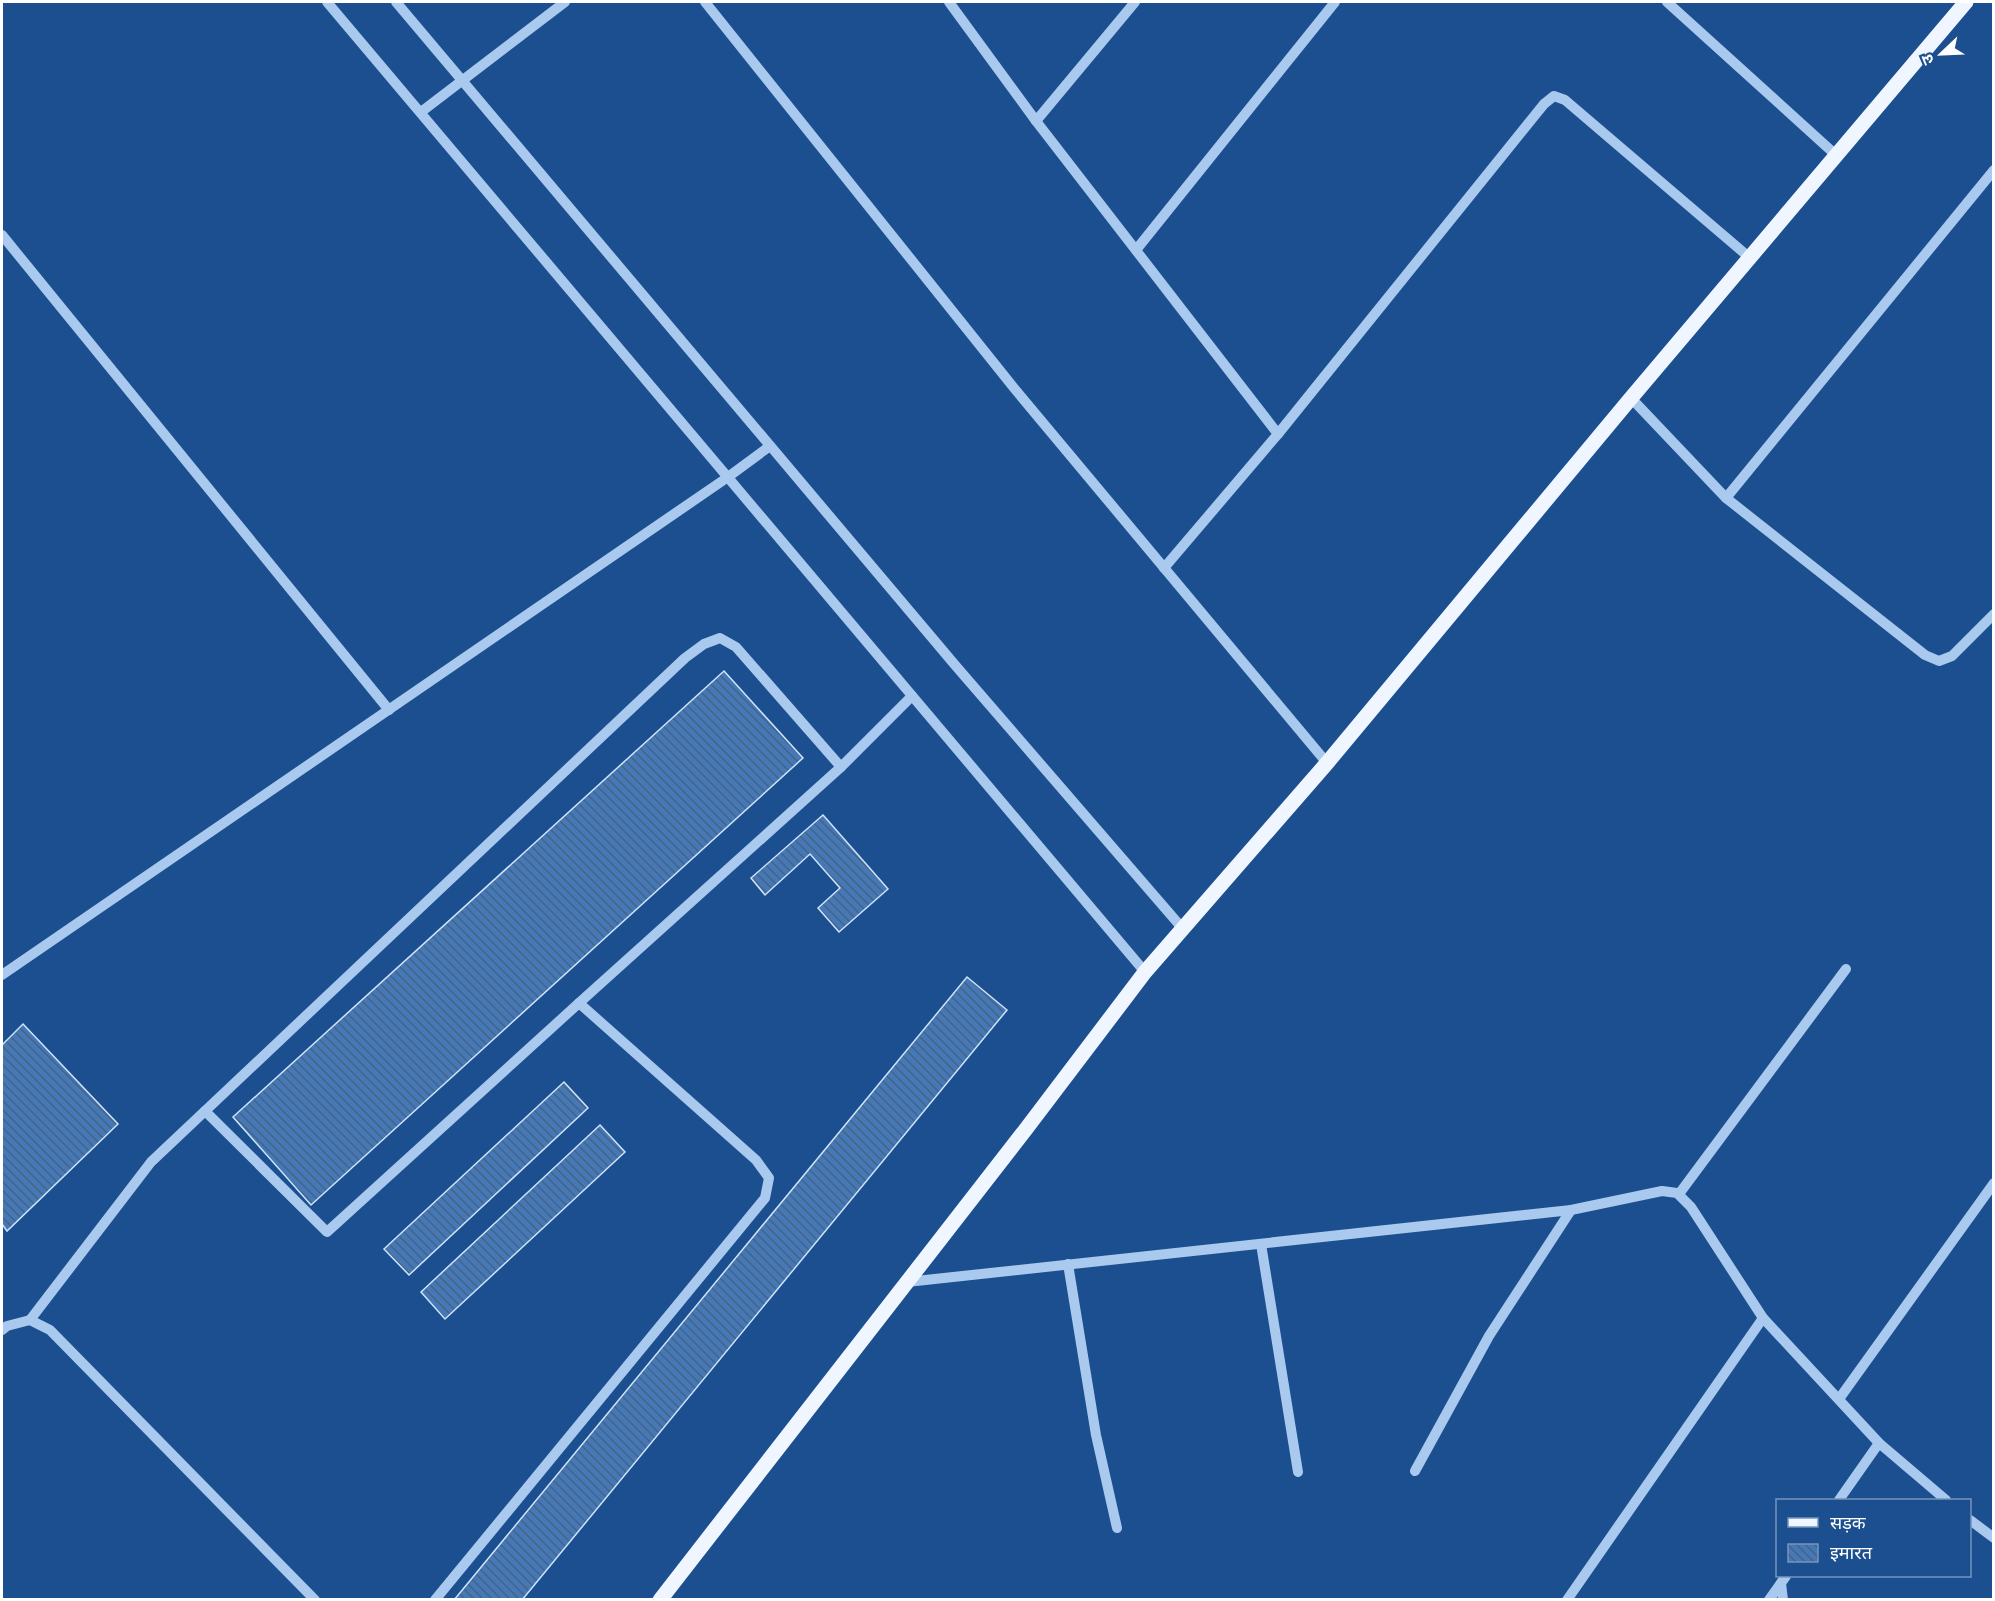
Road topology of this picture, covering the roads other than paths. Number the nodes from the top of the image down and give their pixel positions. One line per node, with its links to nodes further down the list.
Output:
1 (327, 2): 11 (street)
2 (396, 2): 10 (street)
3 (565, 2): 10 (street)
4 (705, 2): 23 (street)
5 (949, 2): 12 (street)
6 (1135, 2): 12 (street)
7 (1335, 2): 16 (street)
8 (1667, 2): 13 (street)
9 (1966, 2): 13 (main road)
10 (463, 80): 11 (street); 20 (street)
11 (421, 112): 21 (street)
12 (1036, 121): 16 (street)
13 (1837, 156): 17 (main road)
14 (1994, 170): 22 (street)
15 (2, 235): 26 (street)
16 (1136, 250): 19 (street)
17 (1750, 258): 18 (main road); 19 (street)
18 (1631, 398): 22 (street); 27 (main road)
19 (1278, 434): 23 (street)
20 (770, 446): 21 (street); 29 (street)
21 (728, 477): 25 (street); 26 (street)
22 (1726, 498): 24 (street)
23 (1164, 568): 27 (street)
24 (1994, 614)
25 (912, 696): 28 (street); 31 (street)
26 (389, 710): 32 (street)
27 (1327, 763): 29 (main road)
28 (841, 767): 33 (street); 34 (street)
29 (1183, 929): 31 (main road)
30 (1846, 969): 36 (street)
31 (1145, 972): 40 (main road)
32 (2, 973)
33 (579, 1003): 34 (street); 55 (street)
34 (205, 1111): 42 (street)
35 (1994, 1183): 44 (street)
36 (1679, 1194): 37 (street); 41 (street)
37 (1571, 1210): 38 (street); 46 (street)
38 (1261, 1244): 39 (street); 47 (street)
39 (1068, 1264): 40 (street); 51 (street)
40 (907, 1282): 56 (main road)
41 (1763, 1318): 44 (street); 57 (street)
42 (30, 1320): 43 (street); 54 (street)
43 (2, 1330)
44 (1839, 1399): 45 (street)
45 (1879, 1443): 48 (street); 49 (street)
46 (1415, 1471)
47 (1298, 1472)
48 (1840, 1499)
49 (1945, 1499)
50 (1971, 1521): 52 (street)
51 (1117, 1528)
52 (1994, 1538)
53 (1783, 1579): 58 (street); 59 (street)
54 (315, 1599)
55 (435, 1599)
56 (660, 1599)
57 (1568, 1599)
58 (1769, 1599)
59 (1783, 1599)

